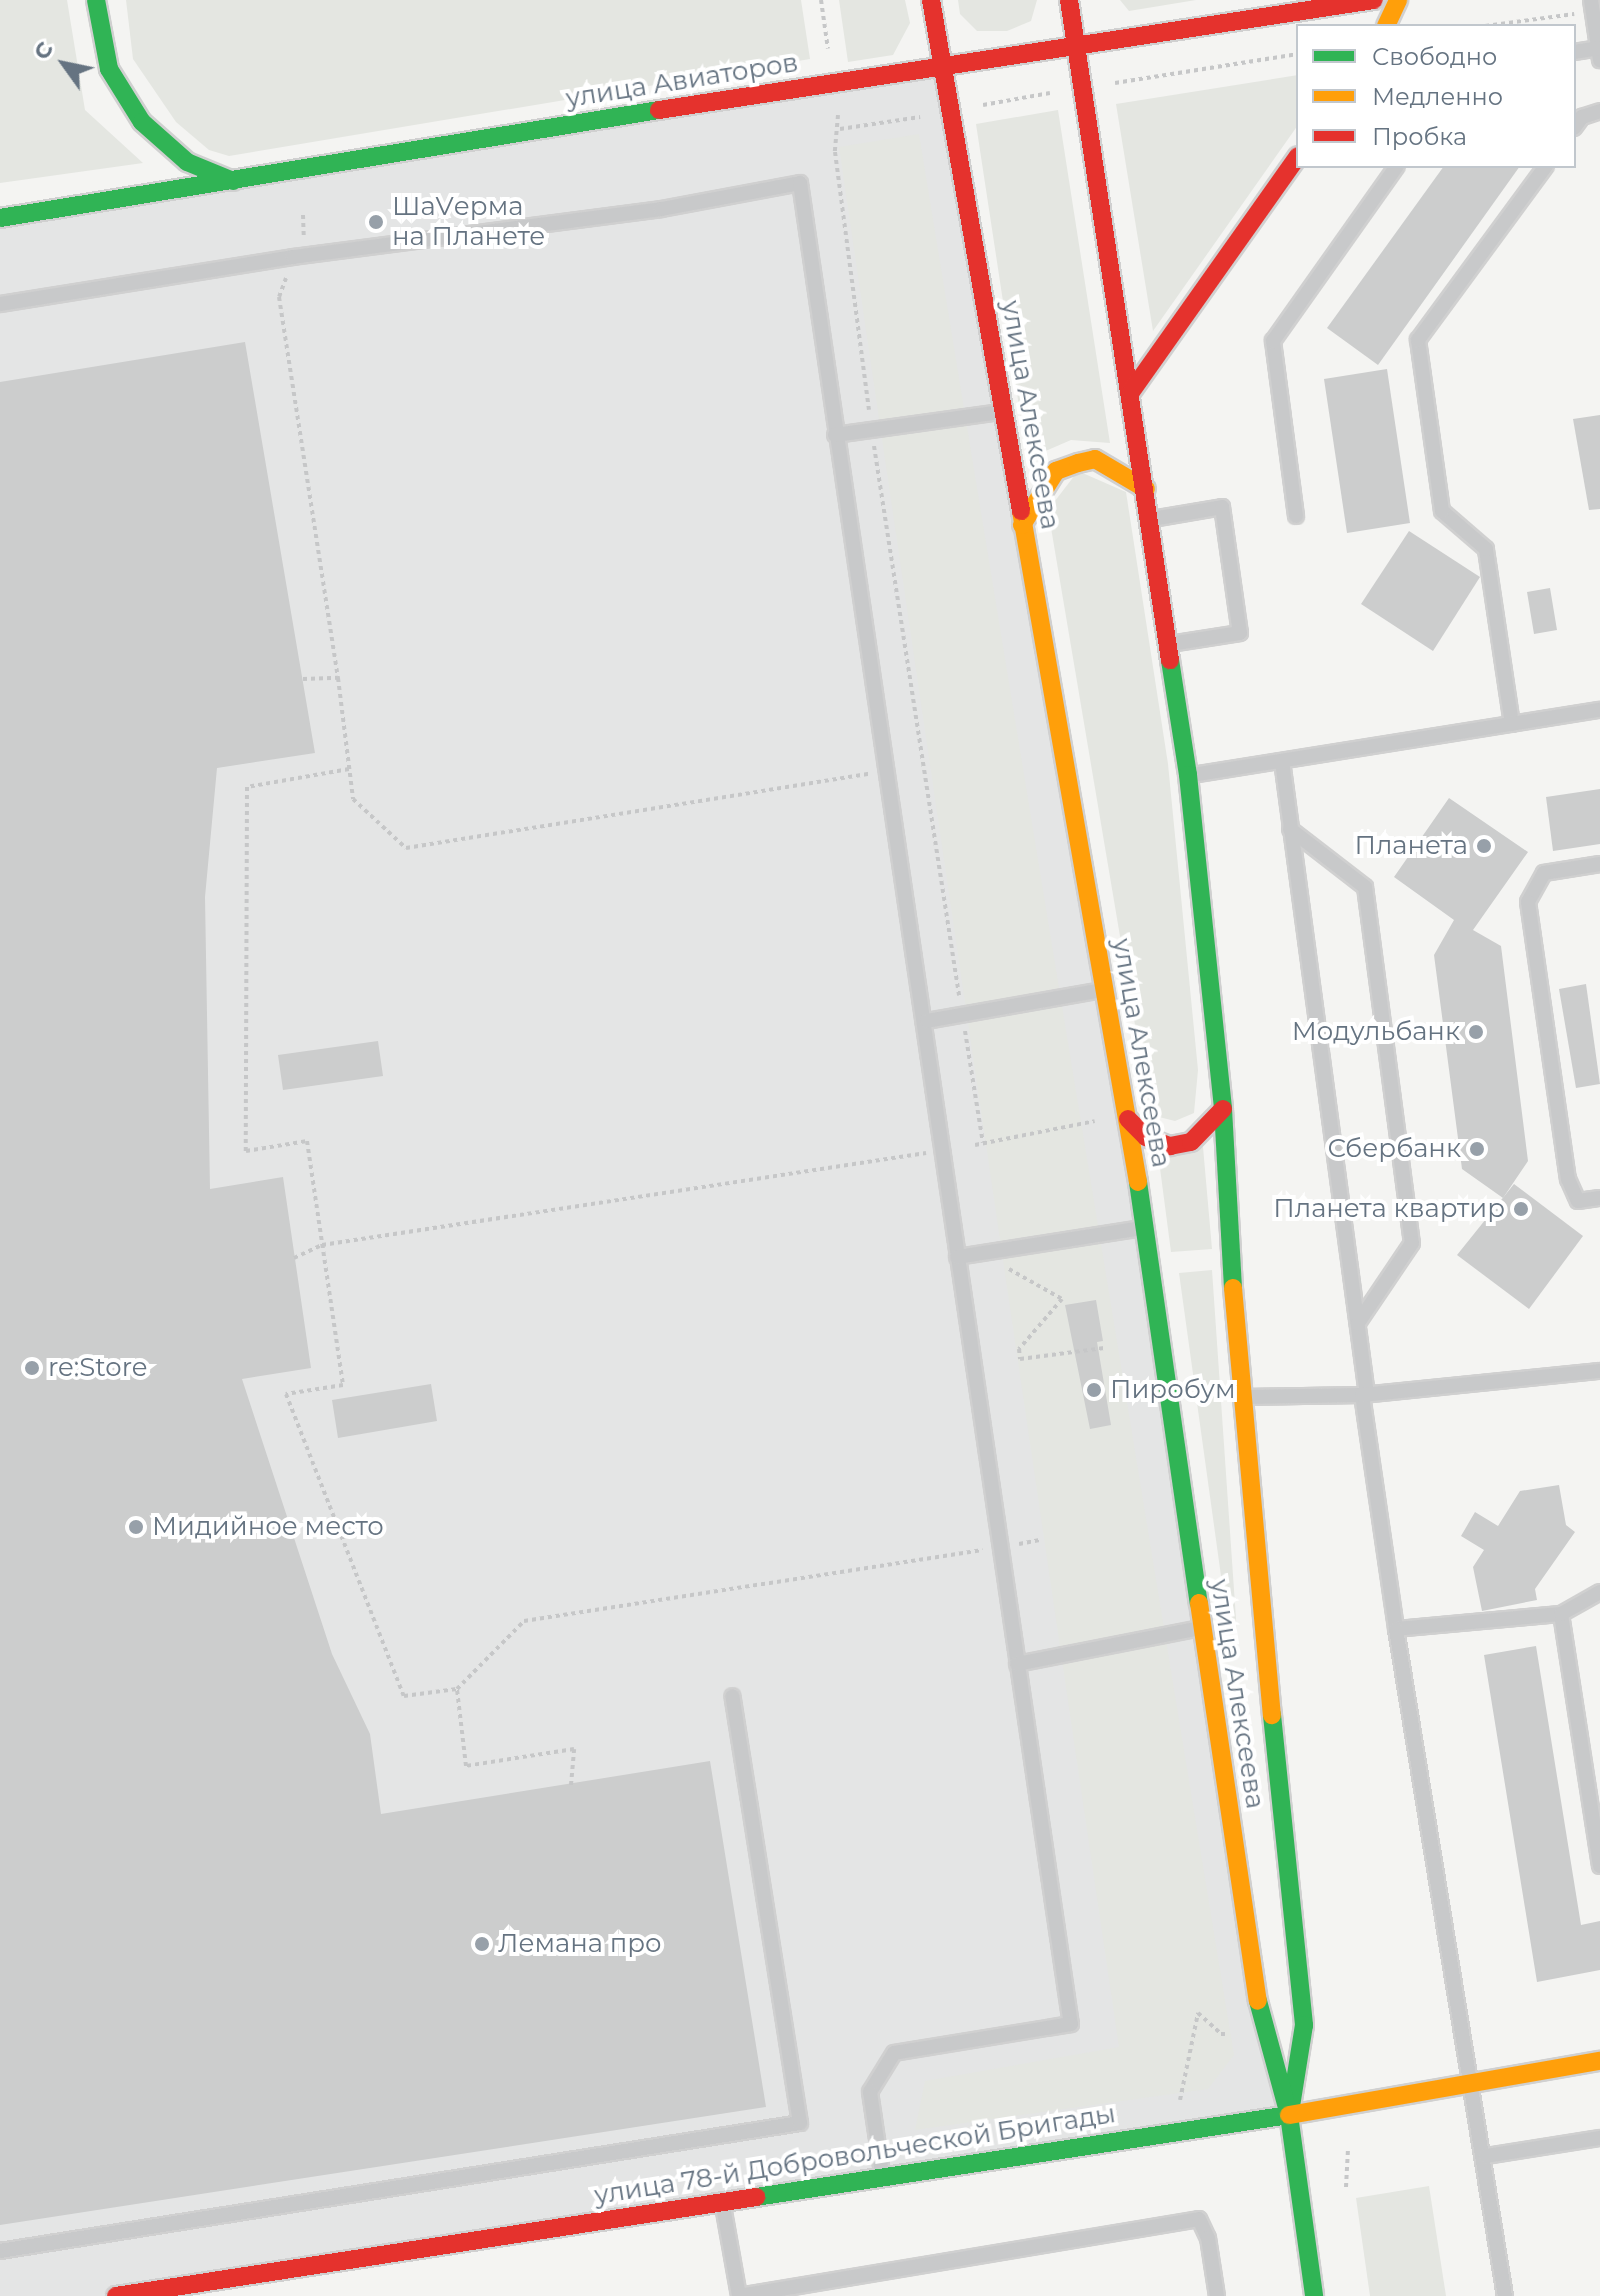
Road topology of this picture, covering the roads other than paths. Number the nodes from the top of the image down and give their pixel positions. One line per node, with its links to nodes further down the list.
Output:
1 (96, 0): 17 (street)
2 (931, 0): 11 (street, улица Алексеева)
3 (1069, 0): 8 (street, улица Алексеева)
4 (1374, 0): 8 (street, улица Авиаторов)
5 (1398, 0): 7 (street)
6 (1592, 5): 10 (lane)
7 (1387, 24)
8 (1077, 42): 11 (street, улица Авиаторов); 20 (street, улица Алексеева)
9 (1576, 52): 10 (lane)
10 (1599, 54)
11 (942, 63): 17 (street, улица Авиаторов); 21 (street, улица Алексеева)
12 (1600, 111): 13 (lane)
13 (1576, 125)
14 (1296, 159): 20 (street)
15 (1396, 168): 24 (lane)
16 (1545, 168): 29 (lane)
17 (233, 181): 18 (street, улица Авиаторов)
18 (0, 218)
19 (0, 304): 22 (lane)
20 (1131, 392): 23 (street, улица Алексеева)
21 (1003, 412): 22 (lane); 26 (street, улица Алексеева)
22 (835, 435): 35 (lane)
23 (1146, 489): 25 (street, улица Алексеева); 26 (street)
24 (1296, 516)
25 (1152, 519): 27 (street, улица Алексеева); 27 (lane)
26 (1022, 525): 34 (street, улица Алексеева)
27 (1169, 644): 31 (street, улица Алексеева)
28 (1600, 710): 29 (lane)
29 (1512, 724): 30 (lane)
30 (1282, 761): 31 (lane); 32 (lane)
31 (1188, 775): 36 (street, улица Алексеева)
32 (1290, 829): 41 (lane); 41 (lane)
33 (1600, 864): 38 (lane)
34 (1103, 990): 35 (lane); 37 (street, улица Алексеева)
35 (927, 1021): 40 (lane)
36 (1223, 1109): 37 (street); 44 (street, улица Алексеева)
37 (1128, 1117): 39 (street, улица Алексеева)
38 (1600, 1198)
39 (1144, 1227): 40 (lane); 47 (street, улица Алексеева)
40 (957, 1257): 49 (lane)
41 (1358, 1323): 43 (lane)
42 (1600, 1371): 43 (lane)
43 (1364, 1395): 44 (lane); 48 (lane)
44 (1239, 1397): 54 (street, улица Алексеева)
45 (1600, 1592): 46 (lane)
46 (1561, 1614): 48 (lane); 51 (lane)
47 (1200, 1628): 49 (lane); 54 (street, улица Алексеева)
48 (1396, 1629): 53 (lane)
49 (1017, 1664): 57 (lane)
50 (732, 1696): 59 (lane)
51 (1600, 1866)
52 (1600, 2061): 53 (street, улица 78-й Добровольческой Бригады)
53 (1472, 2082): 54 (street, улица 78-й Добровольческой Бригады); 56 (lane)
54 (1289, 2115): 57 (street, улица 78-й Добровольческой Бригады); 63 (street, улица Алексеева)
55 (1600, 2138): 56 (lane)
56 (1486, 2156): 64 (lane)
57 (883, 2178): 58 (street, улица 78-й Добровольческой Бригады)
58 (722, 2201): 60 (street, улица 78-й Добровольческой Бригады); 61 (lane)
59 (0, 2251)
60 (116, 2296)
61 (739, 2296): 62 (lane)
62 (1217, 2296)
63 (1314, 2296)
64 (1505, 2296)

